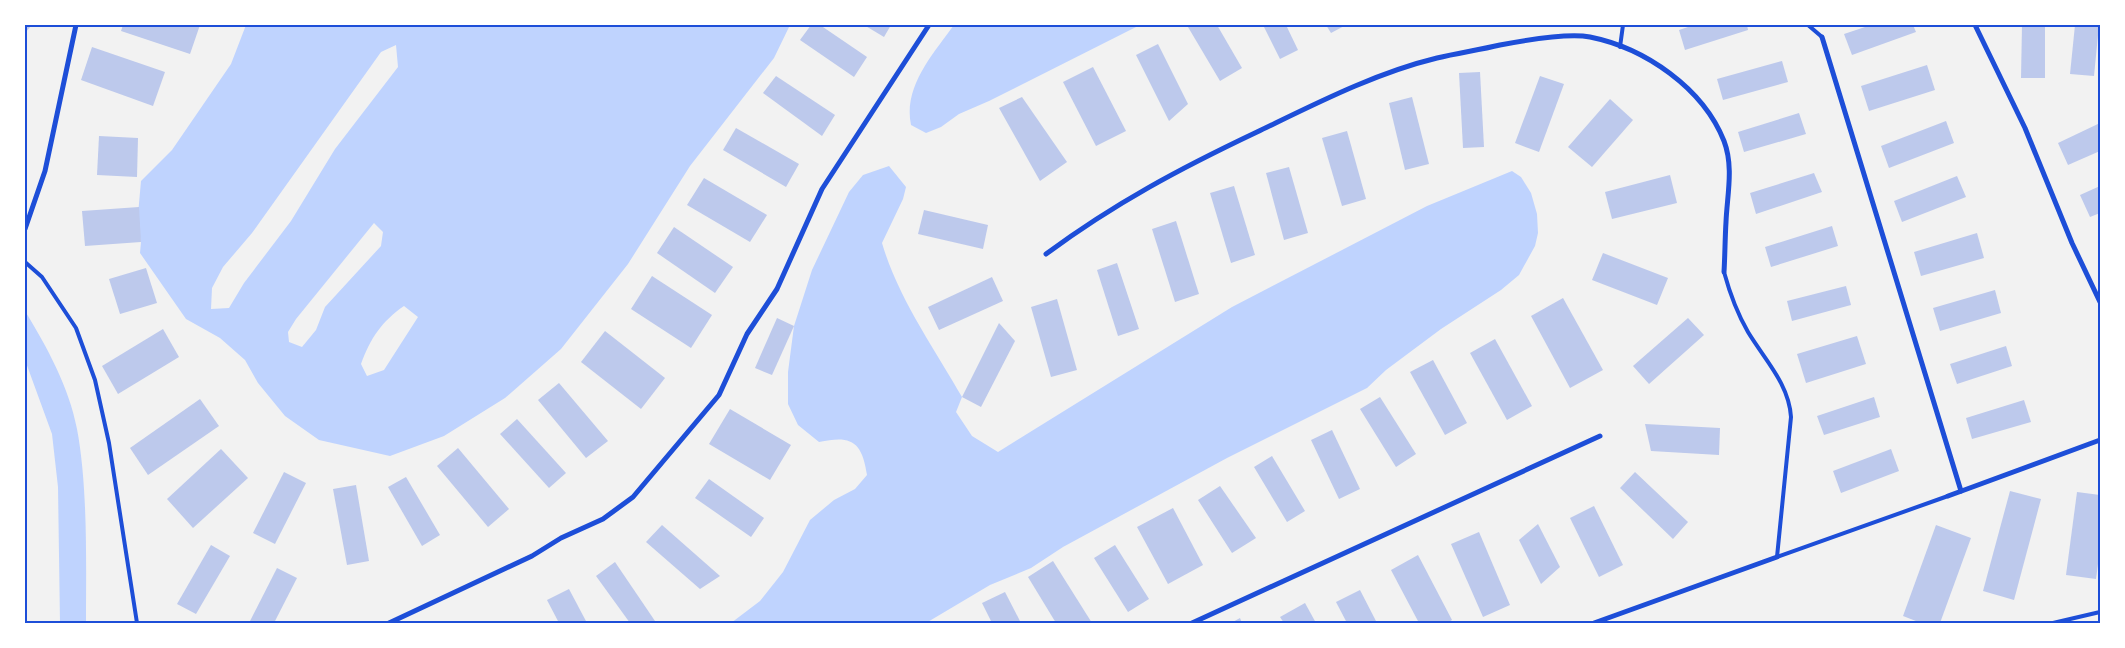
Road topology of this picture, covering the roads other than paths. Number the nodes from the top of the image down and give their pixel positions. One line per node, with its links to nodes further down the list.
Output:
1 (929, 25): 20 (street)
2 (1623, 25): 7 (lane)
3 (1808, 25): 6 (lane)
4 (1975, 25): 12 (street)
5 (75, 26): 8 (street)
6 (1822, 38): 15 (street)
7 (1620, 47): 9 (street); 11 (street)
8 (25, 228)
9 (1046, 254)
10 (25, 262): 19 (lane)
11 (1724, 272): 17 (lane)
12 (2100, 302)
13 (1600, 436): 21 (street)
14 (2100, 440): 15 (street)
15 (1961, 492): 16 (street)
16 (1948, 496): 17 (lane)
17 (1777, 557): 22 (street)
18 (2100, 612): 23 (lane)
19 (137, 623)
20 (389, 623)
21 (1192, 623)
22 (1594, 623)
23 (2053, 623)

